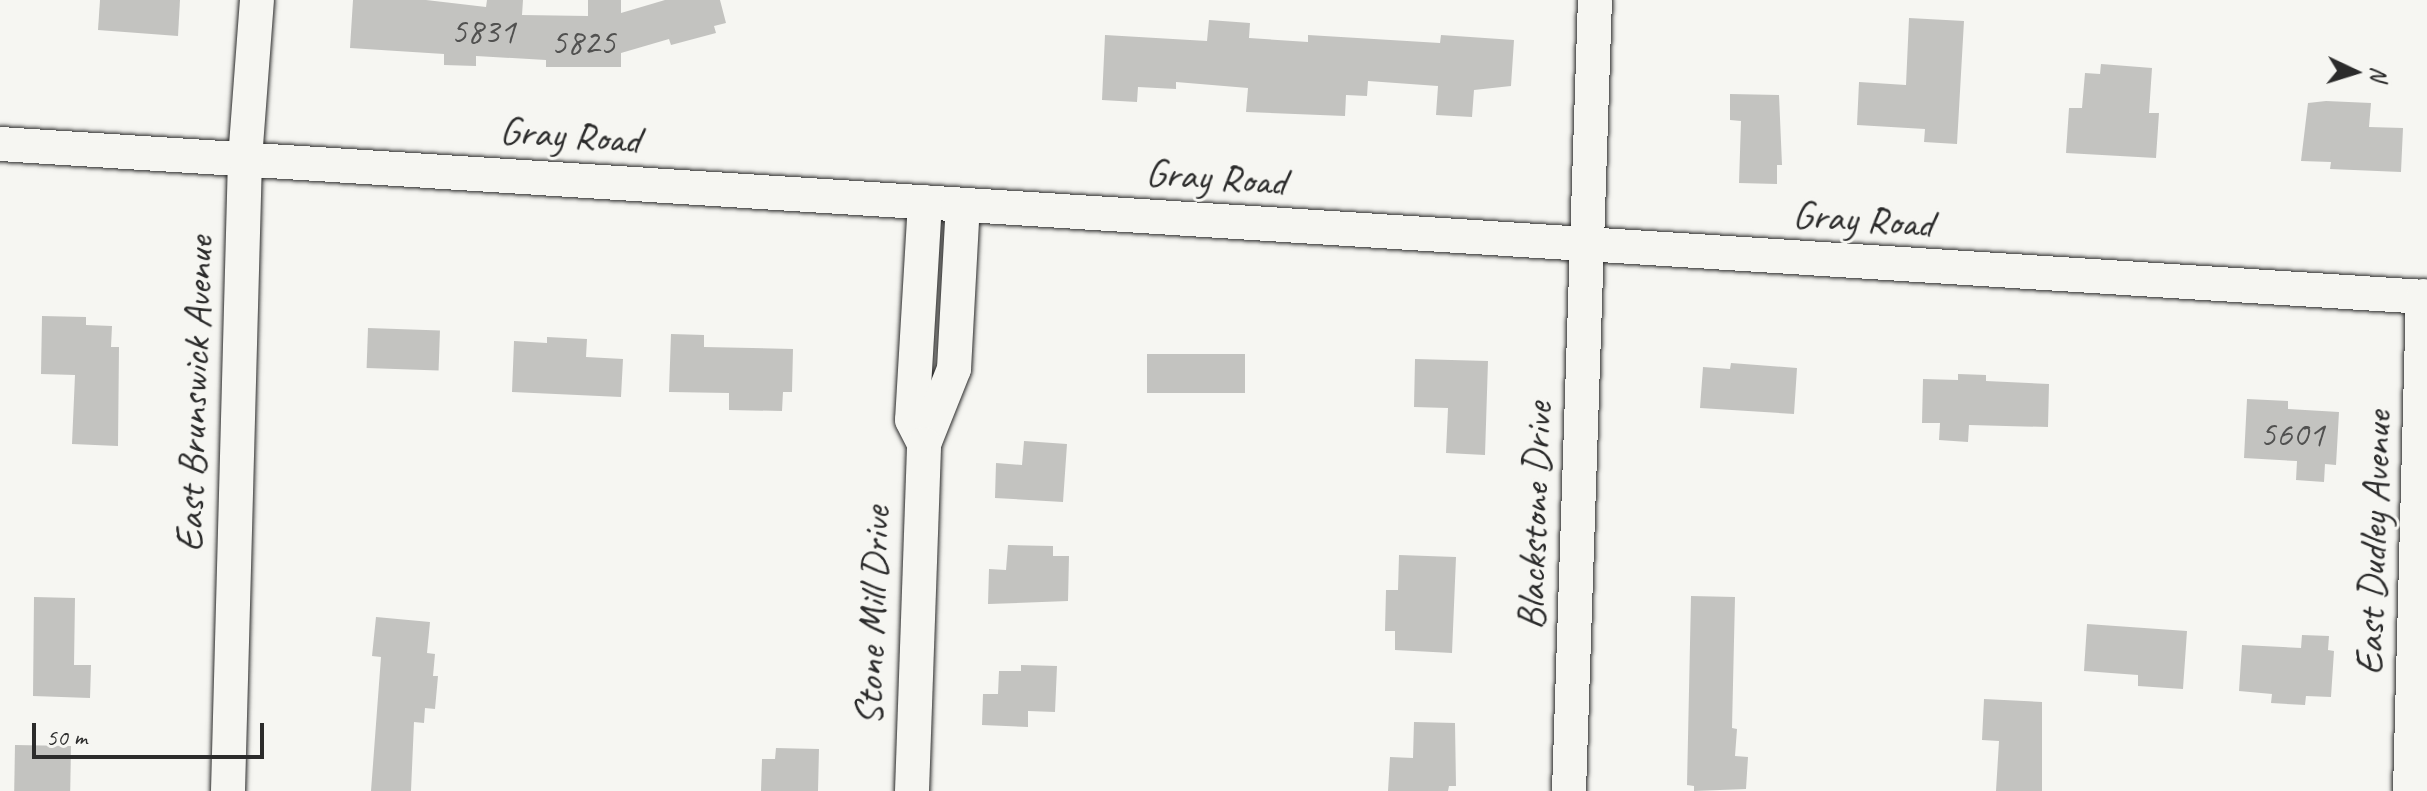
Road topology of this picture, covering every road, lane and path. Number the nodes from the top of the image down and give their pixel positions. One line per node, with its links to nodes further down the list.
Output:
1 (257, 0): 4 (street, East Brunswick Avenue)
2 (1595, 0): 7 (street, Blackstone Drive)
3 (0, 144): 4 (street, Gray Road)
4 (245, 159): 5 (street, Gray Road); 10 (street, East Brunswick Avenue)
5 (925, 202): 6 (street, Gray Road); 9 (street, Stone Mill Drive)
6 (963, 205): 7 (street, Gray Road); 9 (street, Stone Mill Drive)
7 (1588, 245): 8 (street, Gray Road); 12 (street, Blackstone Drive)
8 (2425, 296): 13 (street, East Dudley Avenue)
9 (924, 444): 11 (street, Stone Mill Drive)
10 (228, 791)
11 (912, 791)
12 (1569, 791)
13 (2410, 791)

